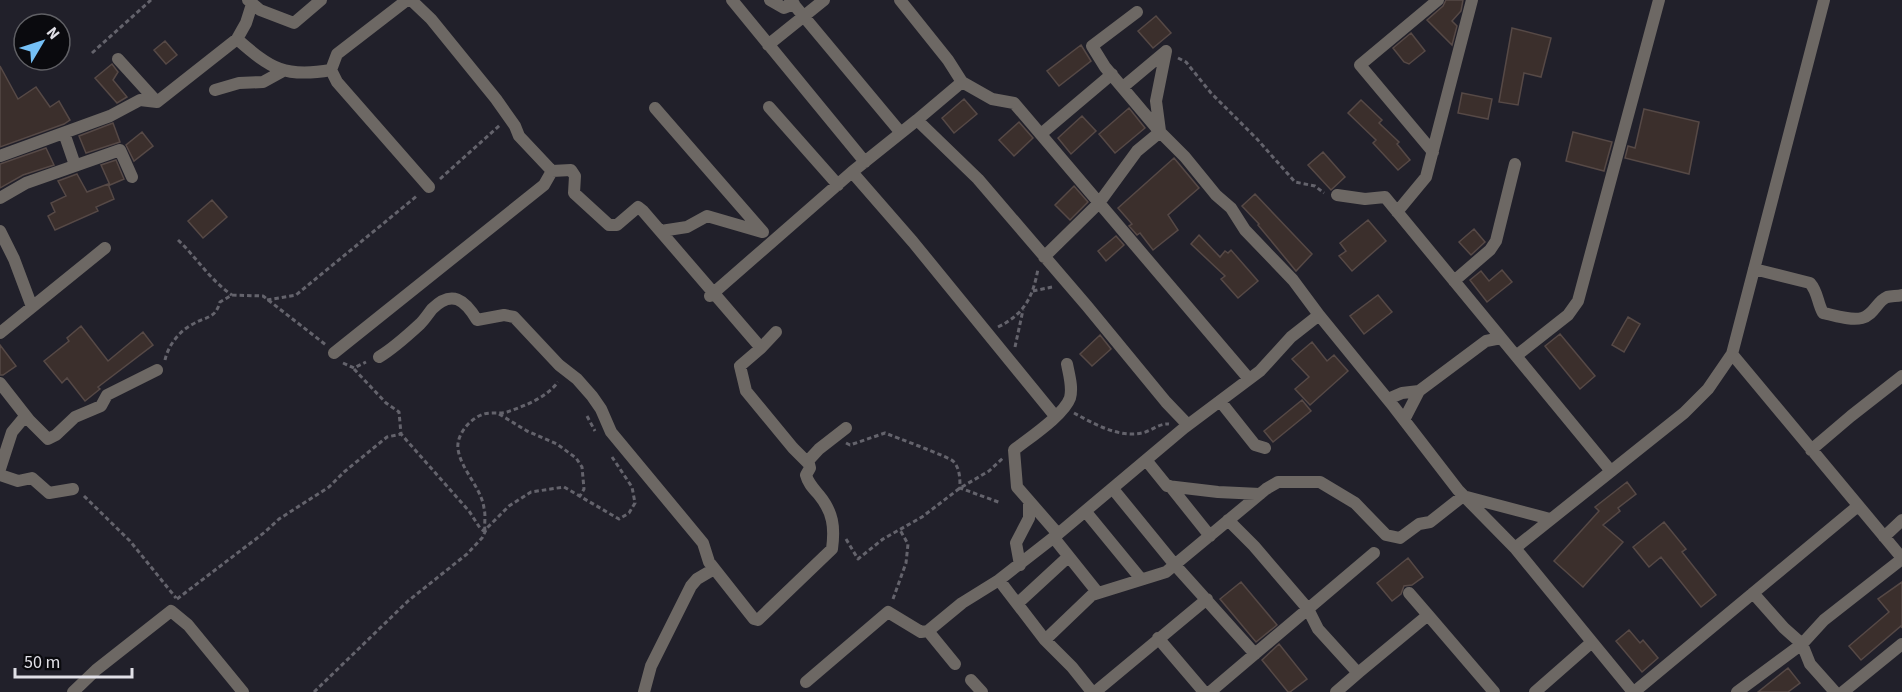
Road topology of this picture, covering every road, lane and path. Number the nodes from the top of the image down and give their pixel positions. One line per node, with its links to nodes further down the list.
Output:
1 (151, 0): 19 (path)
2 (321, 0): 12 (street)
3 (409, 0): 21 (street); 30 (street)
4 (732, 0): 17 (street)
5 (770, 0): 13 (street)
6 (824, 0): 15 (street)
7 (900, 0): 24 (street)
8 (1438, 0): 36 (street)
9 (1472, 0): 36 (street)
10 (1659, 0): 75 (street)
11 (1824, 0): 57 (street)
12 (250, 2): 16 (street)
13 (792, 2): 15 (street)
14 (1137, 12): 23 (street)
15 (804, 16): 17 (street); 34 (street)
16 (237, 39): 22 (street); 27 (street)
17 (768, 45): 38 (street)
18 (1166, 51): 25 (street); 32 (street); 46 (path)
19 (92, 53)
20 (118, 59): 27 (street)
21 (331, 70): 22 (street); 45 (street)
22 (284, 71): 26 (street)
23 (1112, 74): 25 (street); 35 (street)
24 (962, 82): 31 (street); 35 (street)
25 (1123, 87): 32 (street)
26 (215, 90)
27 (157, 102): 33 (street)
28 (769, 107): 44 (street)
29 (655, 108): 52 (street)
30 (509, 118): 41 (street); 45 (path)
31 (917, 120): 34 (street); 56 (street)
32 (1160, 132): 48 (street); 67 (street)
33 (64, 133): 37 (street); 40 (street)
34 (901, 133): 38 (street)
35 (1041, 134): 48 (street)
36 (1432, 152): 49 (street)
37 (0, 156)
38 (865, 162): 42 (street)
39 (1515, 164): 59 (street)
40 (75, 165): 43 (street); 47 (street)
41 (552, 171): 51 (street); 73 (street)
42 (852, 172): 44 (street); 70 (street)
43 (132, 177)
44 (838, 184): 54 (street)
45 (429, 187): 64 (path)
46 (1337, 195): 49 (street)
47 (0, 198)
48 (1099, 203): 56 (street); 83 (street)
49 (1397, 212): 59 (street)
50 (0, 231): 65 (street)
51 (661, 231): 52 (street); 61 (street)
52 (763, 232): 54 (street)
53 (178, 240): 62 (path)
54 (773, 241): 61 (street)
55 (105, 248): 65 (street)
56 (1044, 257): 58 (street); 60 (path)
57 (1754, 269): 63 (street); 74 (street)
58 (1065, 281): 60 (path); 93 (street)
59 (1454, 281): 71 (street)
60 (1033, 291): 66 (path)
61 (712, 294): 72 (street)
62 (232, 295): 64 (path); 80 (path)
63 (1902, 295)
64 (267, 300): 73 (path)
65 (32, 307): 69 (street)
66 (1023, 308): 70 (path); 77 (path)
67 (1319, 315): 83 (street); 86 (street)
68 (777, 332): 72 (street)
69 (0, 333)
70 (988, 334): 77 (street)
71 (1502, 338): 75 (street); 85 (street)
72 (760, 348): 103 (street)
73 (334, 354): 79 (path)
74 (1732, 354): 100 (street); 105 (street)
75 (1516, 356): 105 (street)
76 (379, 357): 79 (path); 81 (street)
77 (1012, 363): 89 (street)
78 (1067, 364): 89 (street)
79 (354, 368): 95 (path)
80 (157, 370): 91 (street)
81 (566, 371): 90 (path); 133 (street)
82 (1902, 376): 100 (street)
83 (1248, 379): 87 (street)
84 (0, 383): 91 (street)
85 (1419, 391): 86 (street); 92 (street)
86 (1388, 399): 92 (street)
87 (1220, 401): 93 (street); 98 (street)
88 (583, 408): 96 (path)
89 (1060, 412): 93 (path); 99 (street)
90 (497, 413): 112 (path); 122 (path)
91 (29, 420): 104 (street)
92 (1404, 420): 113 (street)
93 (1188, 424): 102 (street)
94 (846, 428): 97 (street)
95 (401, 434): 122 (path); 141 (path)
96 (598, 436)
97 (833, 438): 103 (street); 108 (path)
98 (1265, 448)
99 (1014, 450): 108 (path); 114 (street)
100 (1811, 450): 116 (street)
101 (610, 454): 112 (path)
102 (1146, 460): 107 (street); 110 (street)
103 (807, 462): 123 (street)
104 (0, 469)
105 (1610, 470): 118 (street)
106 (0, 475): 109 (street)
107 (1170, 486): 111 (street); 125 (street)
108 (960, 488): 115 (path); 121 (path)
109 (73, 489): 141 (path)
110 (1113, 489): 117 (street); 132 (street)
111 (1260, 494): 113 (street); 119 (street)
112 (580, 496): 122 (path)
113 (1463, 496): 118 (street); 127 (street)
114 (1029, 501): 124 (street); 131 (street)
115 (1001, 503)
116 (1858, 506): 126 (street); 138 (street)
117 (1086, 512): 124 (street); 134 (street)
118 (1550, 519): 127 (street)
119 (1228, 520): 125 (street); 142 (street)
120 (1902, 520): 126 (street)
121 (900, 530): 123 (path); 143 (path)
122 (485, 532): 158 (path)
123 (834, 533): 133 (street)
124 (1056, 536): 129 (street); 131 (street)
125 (1210, 536): 132 (street)
126 (1884, 537): 130 (street)
127 (1515, 548): 148 (street)
128 (1374, 553): 142 (street)
129 (1068, 556): 136 (street); 140 (street)
130 (1902, 559): 149 (street)
131 (1020, 565): 135 (street)
132 (1174, 565): 134 (street); 139 (street)
133 (714, 569): 159 (street)
134 (1141, 579): 136 (street)
135 (999, 580): 140 (street); 145 (street)
136 (1098, 593): 147 (street)
137 (1409, 593): 144 (street)
138 (1753, 593): 149 (street); 167 (street)
139 (1207, 599): 146 (street); 151 (street)
140 (1018, 603): 147 (street)
141 (174, 605): 156 (street); 157 (street)
142 (1308, 609): 151 (street); 153 (street)
143 (888, 612): 145 (street); 155 (street)
144 (1428, 615): 153 (street); 165 (street)
145 (928, 631): 152 (street)
146 (1158, 638): 161 (street); 162 (street)
147 (1045, 640): 161 (street)
148 (1592, 642): 166 (street); 167 (street)
149 (1802, 644): 168 (street); 169 (street)
150 (1902, 644): 170 (street)
151 (1255, 654): 163 (street)
152 (955, 664)
153 (1358, 673): 164 (street)
154 (971, 680): 160 (street)
155 (806, 682)
156 (73, 692)
157 (243, 692)
158 (314, 692)
159 (644, 692)
160 (982, 692)
161 (1094, 692)
162 (1204, 692)
163 (1210, 692)
164 (1336, 692)
165 (1494, 692)
166 (1535, 692)
167 (1634, 692)
168 (1737, 692)
169 (1835, 692)
170 (1843, 692)

